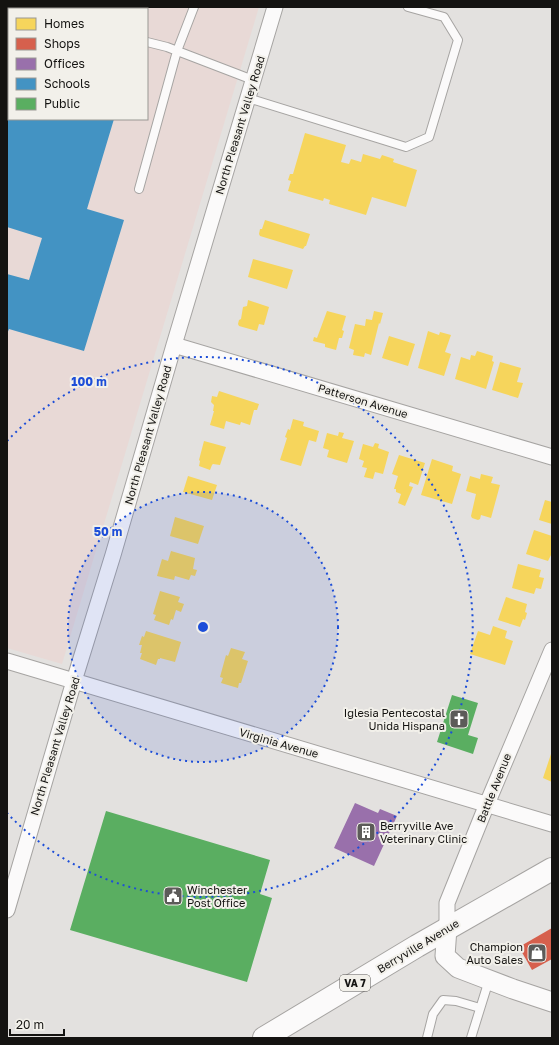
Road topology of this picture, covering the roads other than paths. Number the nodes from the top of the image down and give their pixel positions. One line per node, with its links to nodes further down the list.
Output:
1 (194, 7): 5 (lane)
2 (275, 7): 6 (street, North Pleasant Valley Road)
3 (408, 7): 7 (lane)
4 (148, 42): 5 (lane)
5 (178, 51): 6 (lane); 8 (lane)
6 (253, 80): 7 (street, North Pleasant Valley Road)
7 (248, 98): 9 (street, North Pleasant Valley Road)
8 (139, 189)
9 (174, 345): 10 (street, Patterson Avenue); 13 (street, North Pleasant Valley Road)
10 (552, 458)
11 (552, 650): 14 (street, Battle Avenue)
12 (7, 661): 13 (street, Virginia Avenue)
13 (74, 681): 14 (street, Virginia Avenue); 17 (street, North Pleasant Valley Road)
14 (487, 804): 15 (street, Virginia Avenue); 18 (street, Battle Avenue)
15 (552, 824)
16 (552, 869): 18 (main road, Berryville Avenue / VA 7)
17 (7, 910)
18 (447, 928): 19 (street); 22 (main road, Berryville Avenue / VA 7)
19 (489, 980): 20 (street); 21 (lane)
20 (552, 1002)
21 (480, 1008): 23 (lane); 24 (lane)
22 (264, 1038)
23 (426, 1038)
24 (471, 1038)

